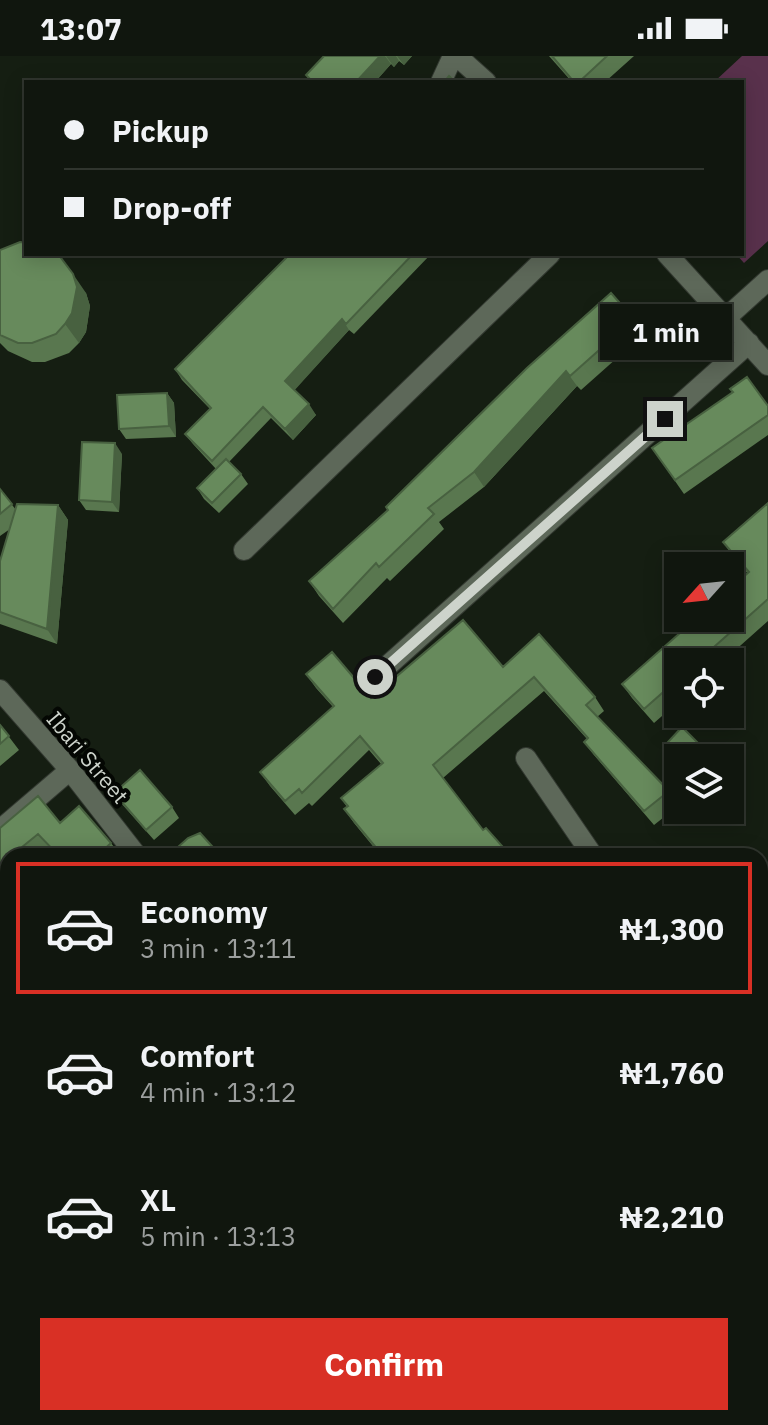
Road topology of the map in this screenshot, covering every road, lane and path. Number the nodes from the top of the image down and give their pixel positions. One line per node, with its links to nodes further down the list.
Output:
1 (455, 56): 2 (street); 3 (street)
2 (442, 80)
3 (484, 80)
4 (548, 256): 10 (street)
5 (669, 256): 7 (street)
6 (768, 280): 7 (street)
7 (727, 317): 8 (street)
8 (749, 343): 9 (street); 11 (street)
9 (768, 365)
10 (244, 550)
11 (375, 677)
12 (0, 690): 14 (street, Ibari Street)
13 (526, 758): 17 (street)
14 (70, 770): 15 (street); 16 (street, Ibari Street)
15 (0, 830)
16 (131, 848)
17 (588, 848)

